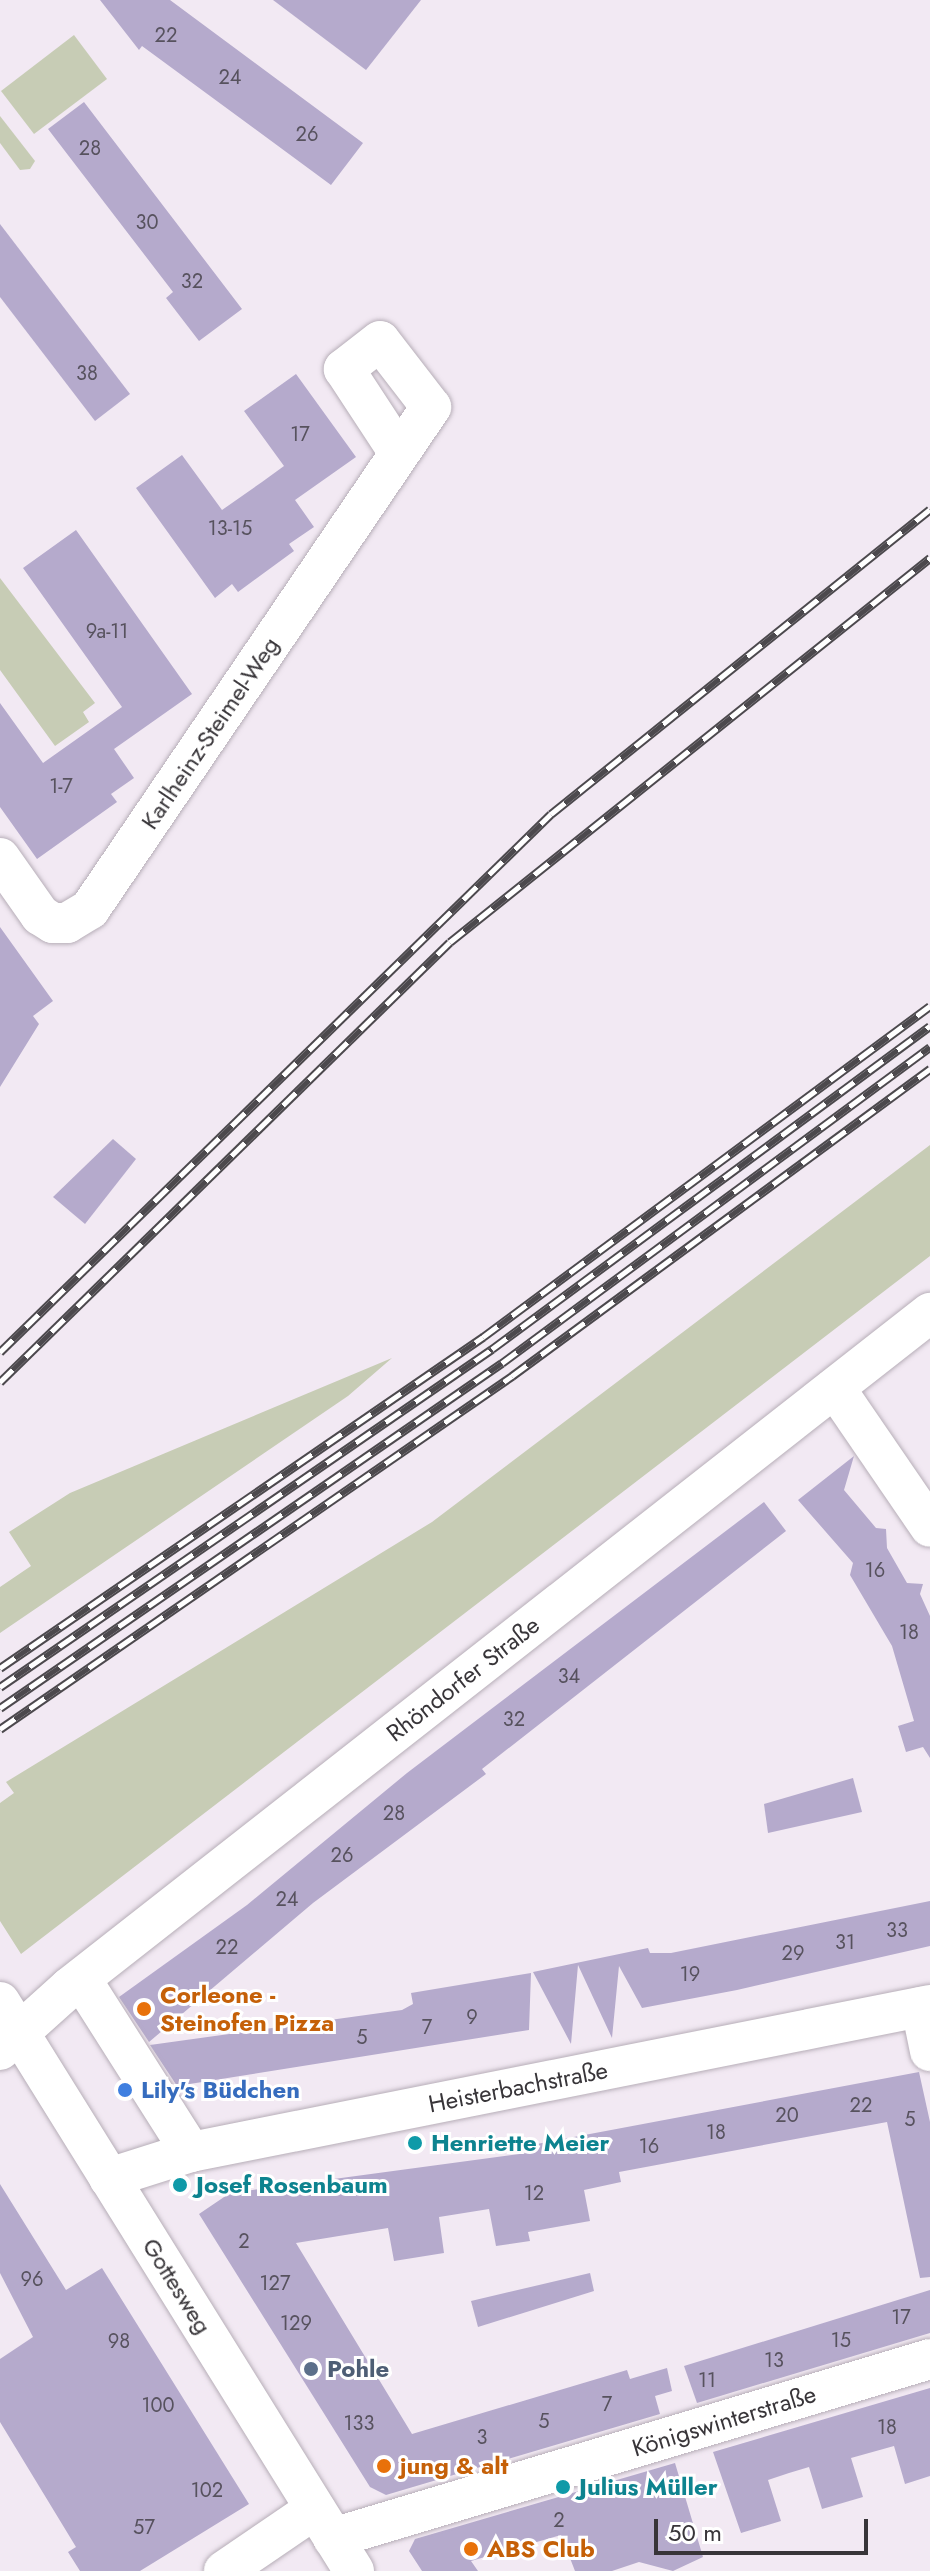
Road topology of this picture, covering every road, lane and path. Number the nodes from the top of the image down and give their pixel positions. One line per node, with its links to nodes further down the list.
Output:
1 (397, 450): 2 (street, Karlheinz-Steimel-Weg)
2 (0, 858)
3 (930, 1313): 4 (street, Rhöndorfer Straße)
4 (835, 1388): 5 (street); 6 (street, Rhöndorfer Straße)
5 (930, 1527)
6 (81, 1979): 9 (street, Rhöndorfer Straße); 11 (street)
7 (0, 2002): 9 (street, Gottesweg)
8 (925, 2006): 10 (street); 11 (street, Heisterbachstraße)
9 (10, 2043): 12 (street, Gottesweg)
10 (930, 2051)
11 (191, 2152): 12 (street, Heisterbachstraße)
12 (109, 2178): 14 (street, Gottesweg)
13 (930, 2359): 14 (street, Königswinterstraße)
14 (334, 2539): 15 (street, Königswinterstraße)
15 (224, 2571)

